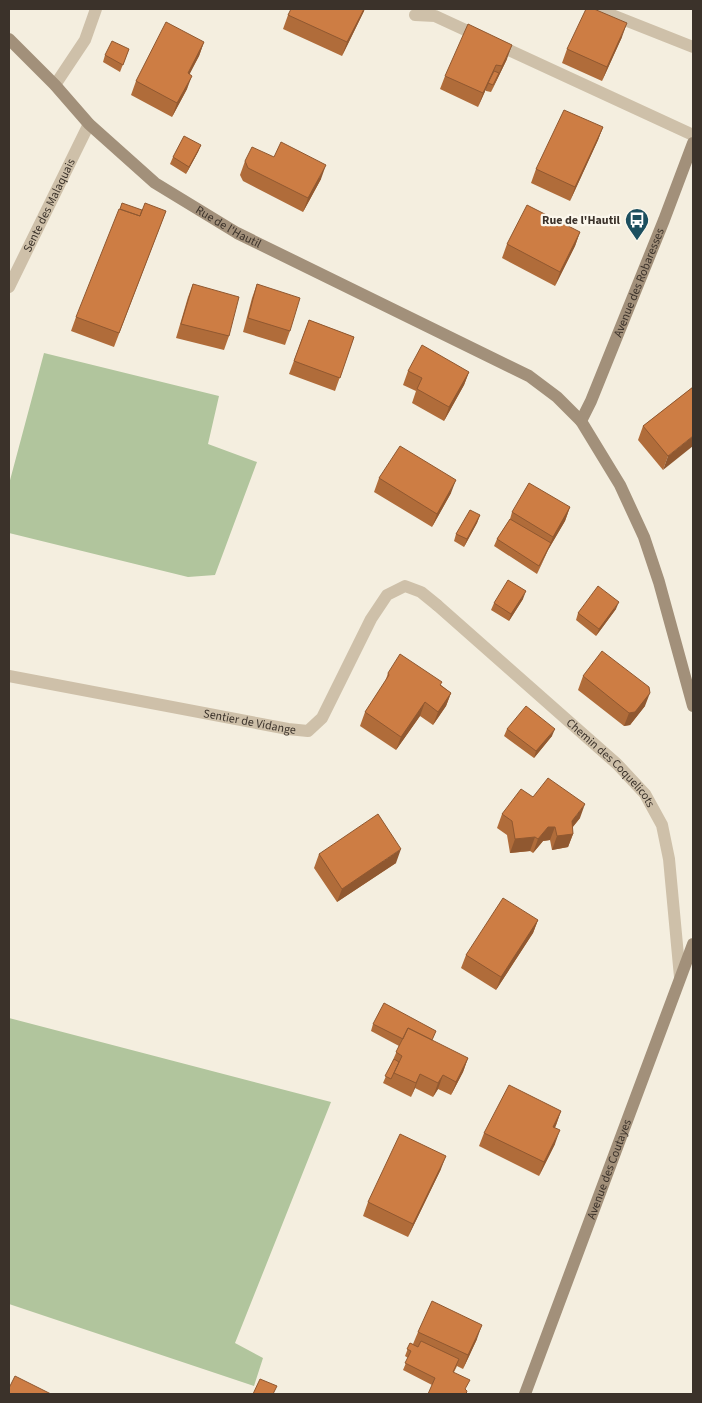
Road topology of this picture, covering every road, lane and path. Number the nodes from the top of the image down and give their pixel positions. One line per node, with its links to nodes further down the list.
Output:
1 (96, 9): 6 (street)
2 (597, 9): 5 (street)
3 (414, 15): 8 (street)
4 (9, 38): 6 (street, Rue de l'Hautil)
5 (693, 47)
6 (55, 85): 7 (street, Rue de l'Hautil)
7 (89, 124): 10 (street, Sente des Malaquais); 11 (street, Rue de l'Hautil)
8 (693, 134)
9 (693, 143): 11 (street, Avenue des Robaresses)
10 (9, 287)
11 (580, 421): 14 (street, Rue de l'Hautil)
12 (437, 605): 13 (street, Sentier de Vidange); 16 (street, Chemin des Coquelicots)
13 (9, 676)
14 (693, 706)
15 (693, 944): 16 (street, Avenue des Coutayes)
16 (680, 977): 17 (street, Avenue des Coutayes)
17 (525, 1394)

